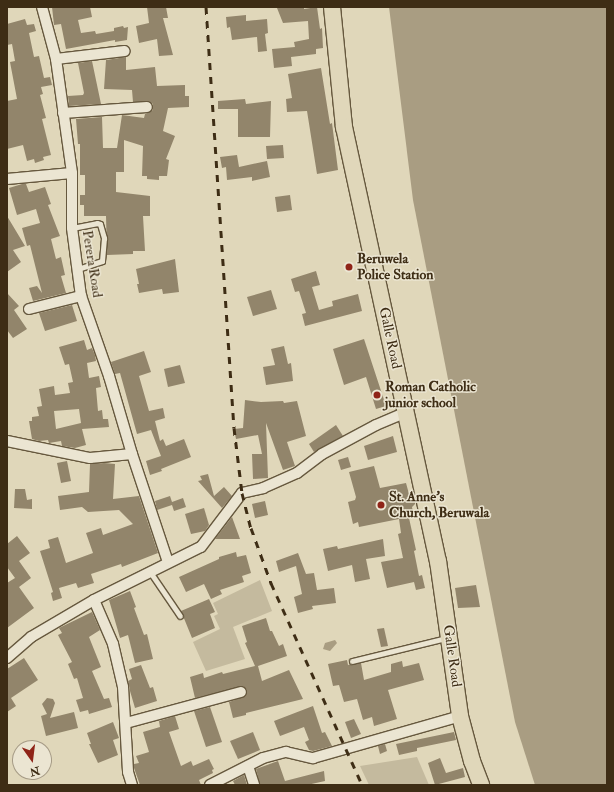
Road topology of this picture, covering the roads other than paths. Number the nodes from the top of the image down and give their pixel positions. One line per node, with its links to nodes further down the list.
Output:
1 (42, 7): 4 (street, Perera Road)
2 (332, 7): 13 (highway, Galle Road)
3 (125, 50): 4 (street)
4 (56, 59): 6 (street, Perera Road)
5 (147, 107): 6 (street)
6 (63, 113): 7 (street, Perera Road)
7 (72, 173): 8 (street); 9 (street, Perera Road)
8 (7, 179)
9 (72, 228): 10 (street, Perera Road); 10 (lane)
10 (77, 269): 11 (street, Perera Road)
11 (81, 296): 12 (street); 15 (street, Perera Road)
12 (29, 309)
13 (406, 412): 16 (street); 20 (highway, Galle Road)
14 (7, 441): 15 (street)
15 (132, 454): 16 (street, Perera Road)
16 (168, 562): 17 (street)
17 (150, 572): 18 (street); 19 (lane)
18 (94, 600): 21 (street); 25 (street)
19 (180, 616)
20 (449, 637): 22 (lane); 24 (highway, Galle Road)
21 (7, 658)
22 (352, 661)
23 (241, 692): 25 (street)
24 (460, 716): 26 (street); 30 (highway, Galle Road)
25 (126, 723): 27 (street)
26 (248, 766): 28 (street); 29 (street)
27 (132, 785)
28 (210, 785)
29 (254, 785)
30 (481, 785)

